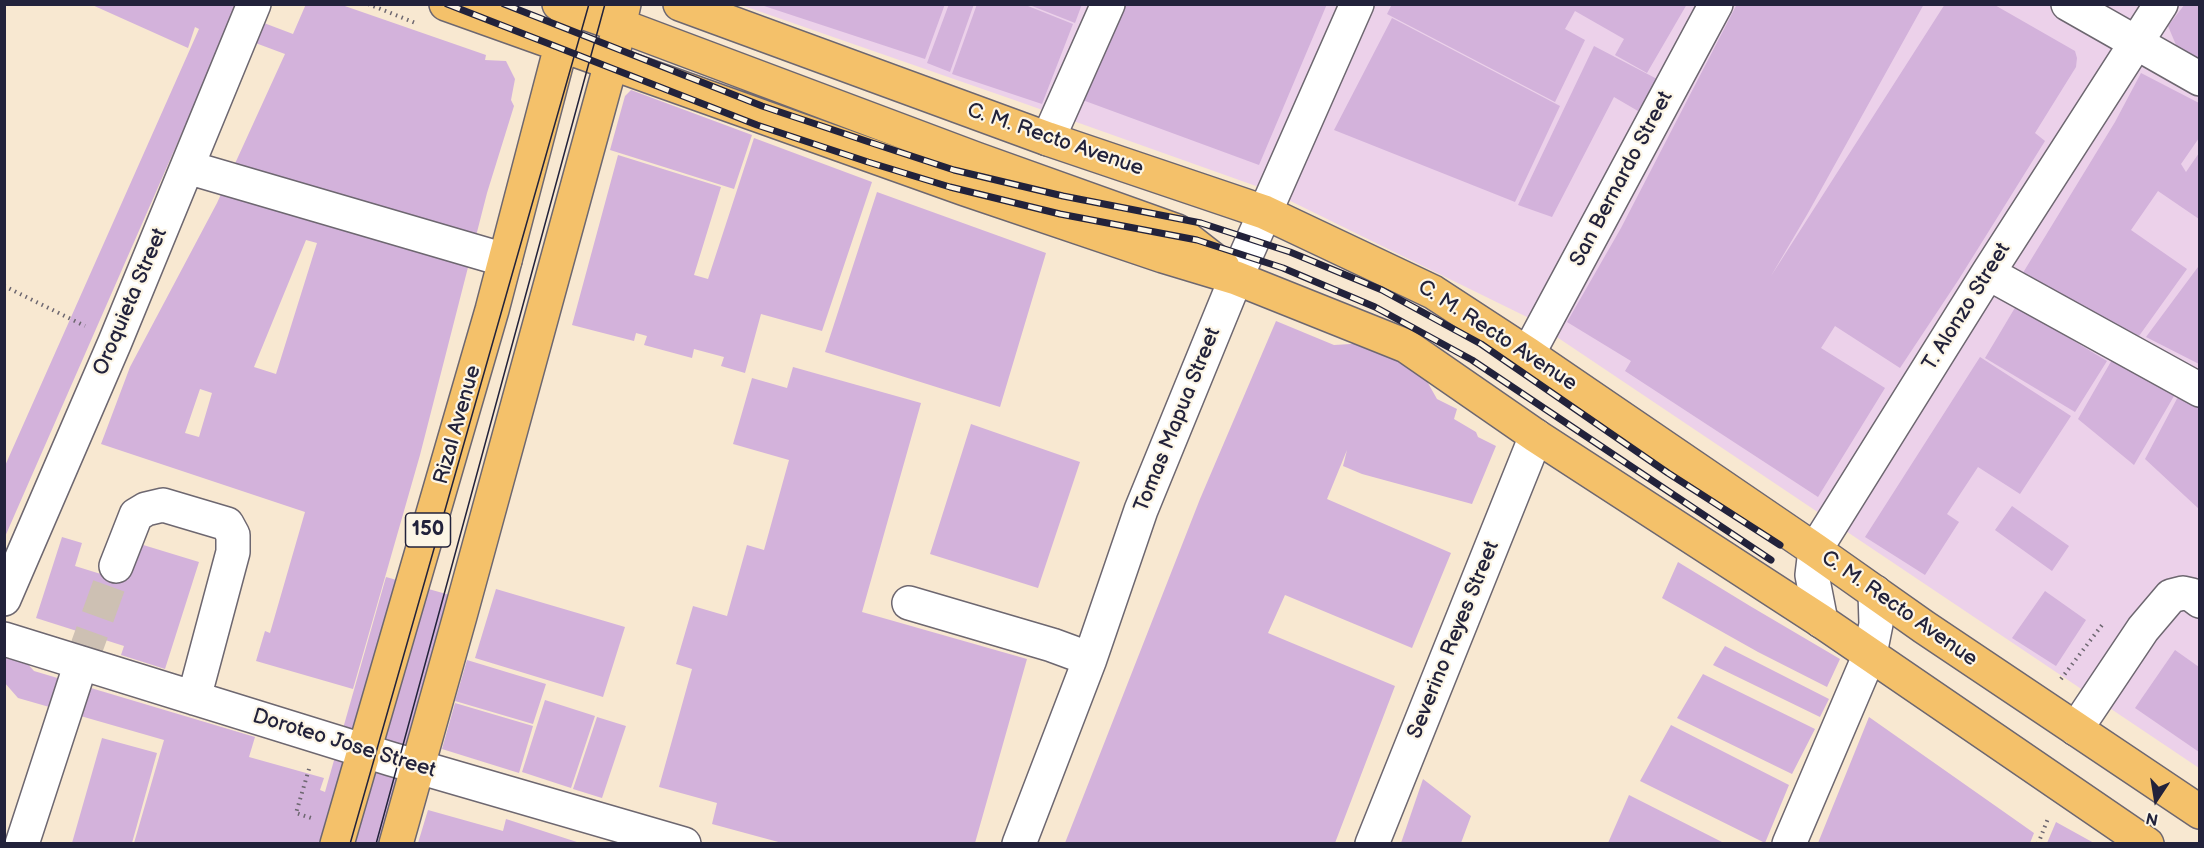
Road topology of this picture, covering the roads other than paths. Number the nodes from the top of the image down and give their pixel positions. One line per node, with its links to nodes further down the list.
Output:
1 (254, 4): 16 (street, Oroquieta Street)
2 (446, 4): 12 (main road, C. M. Recto Avenue)
3 (680, 4): 15 (main road, C. M. Recto Avenue)
4 (1108, 4): 15 (street)
5 (1357, 4): 17 (street, Tomas Mapua Street)
6 (1716, 4): 21 (street, San Bernardo Street)
7 (2068, 4): 11 (street)
8 (2161, 4): 11 (street, T. Alonzo Street)
9 (568, 6): 10 (main road, C. M. Recto Avenue); 12 (main road, Rizal Avenue / 150)
10 (622, 15): 13 (main road, 150); 20 (main road, C. M. Recto Avenue)
11 (2135, 42): 14 (street); 19 (street, T. Alonzo Street)
12 (562, 44): 13 (main road, C. M. Recto Avenue); 18 (main road, Rizal Avenue / 150)
13 (611, 63): 20 (main road, C. M. Recto Avenue); 38 (main road, 150)
14 (2199, 79)
15 (1048, 139): 17 (main road, C. M. Recto Avenue)
16 (187, 168): 18 (street); 27 (street, Oroquieta Street)
17 (1264, 212): 20 (street, Tomas Mapua Street); 21 (main road, C. M. Recto Avenue)
18 (505, 260): 37 (main road, Rizal Avenue / 150)
19 (1988, 273): 22 (street); 24 (street, T. Alonzo Street)
20 (1236, 278): 23 (main road, C. M. Recto Avenue); 33 (street, Tomas Mapua Street)
21 (1528, 354): 24 (main road, C. M. Recto Avenue)
22 (2199, 390)
23 (1536, 436): 30 (main road, C. M. Recto Avenue); 45 (street, Severino Reyes Street)
24 (1815, 550): 26 (main road, C. M. Recto Avenue); 30 (street, T. Alonzo Street)
25 (116, 566): 35 (street)
26 (1875, 592): 32 (street); 36 (main road, C. M. Recto Avenue)
27 (4, 599)
28 (2199, 600): 36 (street)
29 (909, 603): 33 (street)
30 (1821, 621): 32 (main road, C. M. Recto Avenue)
31 (4, 639): 34 (street, Doroteo Jose Street)
32 (1870, 654): 46 (street); 47 (main road, C. M. Recto Avenue)
33 (1090, 659): 44 (street, Tomas Mapua Street)
34 (81, 663): 35 (street, Doroteo Jose Street); 40 (street)
35 (194, 698): 37 (street, Doroteo Jose Street)
36 (2076, 729): 39 (main road, C. M. Recto Avenue)
37 (364, 750): 38 (street, Doroteo Jose Street); 41 (main road, Rizal Avenue / 150)
38 (418, 767): 42 (main road, 150); 43 (street, Doroteo Jose Street)
39 (2199, 812)
40 (22, 843)
41 (338, 843)
42 (396, 843)
43 (684, 843)
44 (1019, 843)
45 (1372, 843)
46 (1789, 843)
47 (2147, 843)

